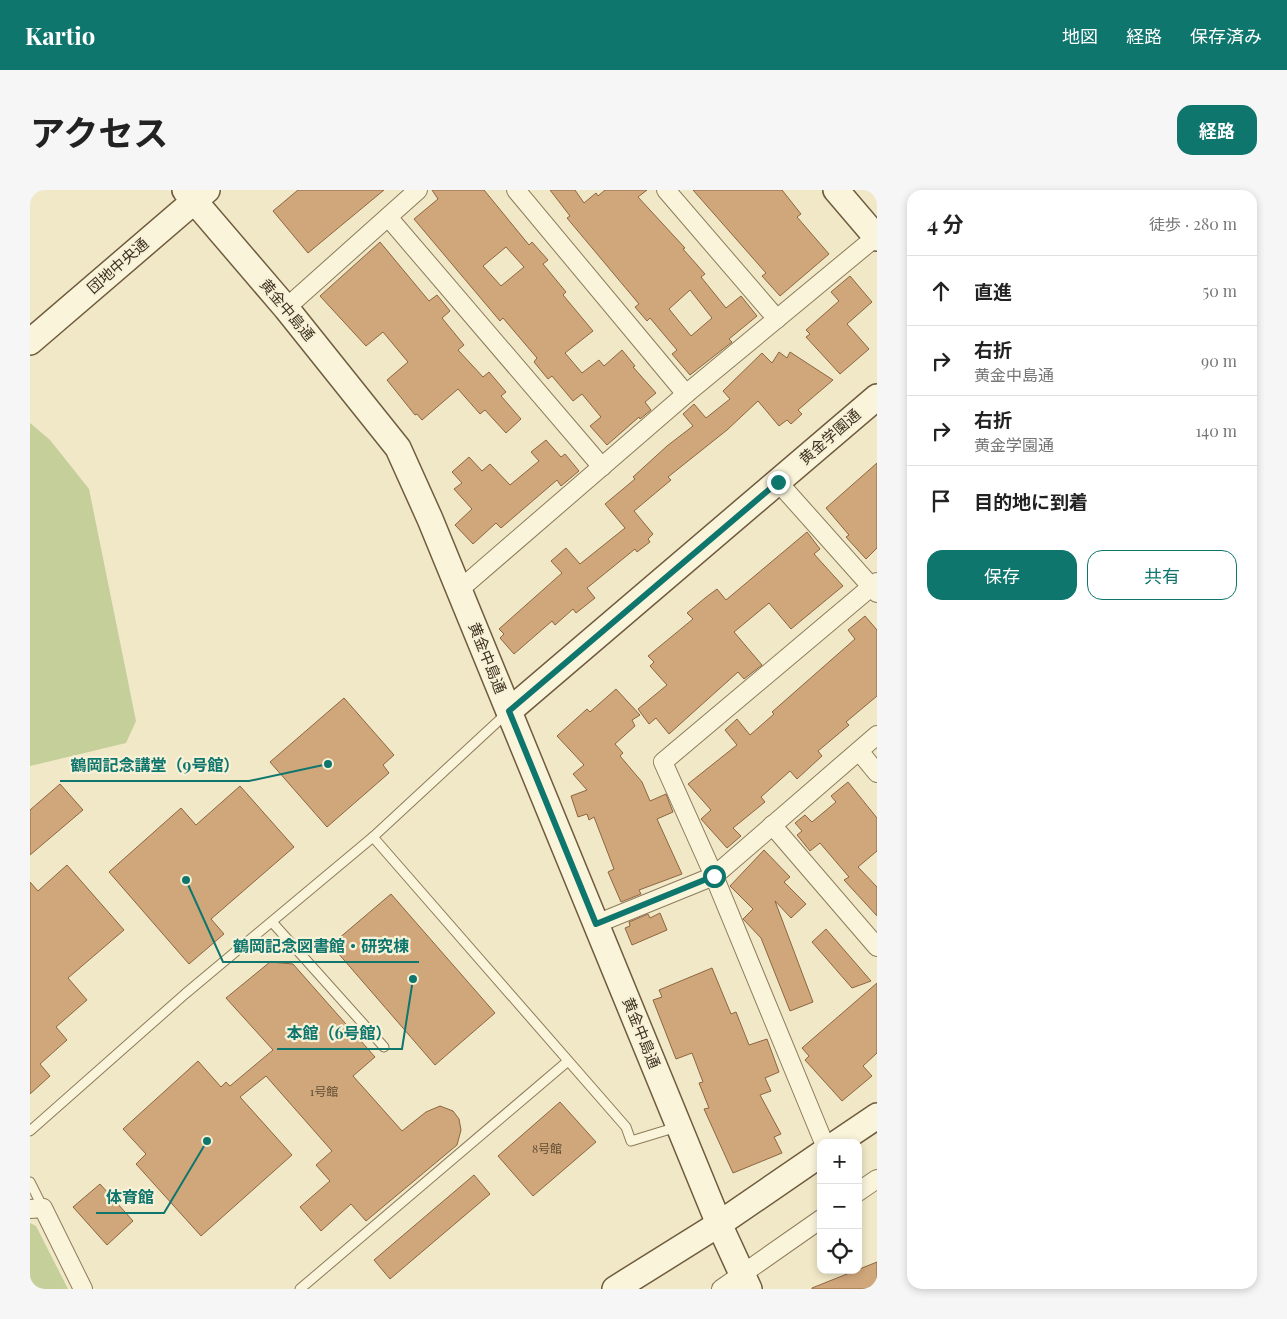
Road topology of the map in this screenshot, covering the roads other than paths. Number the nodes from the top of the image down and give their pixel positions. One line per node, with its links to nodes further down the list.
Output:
1 (418, 190): 6 (street)
2 (516, 190): 11 (street)
3 (666, 190): 9 (street)
4 (836, 190): 7 (street)
5 (195, 194): 8 (street, 黄金中島通); 10 (street, 団地中央通)
6 (388, 217): 8 (street); 13 (street)
7 (877, 237): 9 (street)
8 (286, 308): 16 (street, 黄金中島通)
9 (777, 319): 11 (street)
10 (30, 342)
11 (686, 394): 13 (street)
12 (877, 397): 14 (street, 黄金学園通)
13 (602, 467): 16 (street)
14 (778, 482): 15 (street); 17 (street, 黄金学園通)
15 (875, 587): 23 (street)
16 (459, 590): 17 (street, 黄金中島通)
17 (509, 711): 22 (lane); 25 (street, 黄金中島通)
18 (877, 735): 19 (street)
19 (859, 751): 20 (street); 21 (street)
20 (877, 773)
21 (772, 825): 23 (street); 26 (street)
22 (373, 837): 24 (lane); 28 (lane)
23 (714, 876): 25 (street); 32 (street)
24 (272, 922): 27 (lane); 31 (lane)
25 (596, 924): 30 (street, 黄金中島通)
26 (877, 947)
27 (384, 1047)
28 (568, 1061): 30 (lane); 43 (lane)
29 (877, 1116): 33 (street)
30 (679, 1126): 40 (street, 黄金中島通)
31 (30, 1131)
32 (822, 1139)
33 (843, 1139)
34 (817, 1157): 40 (street)
35 (877, 1179): 37 (street)
36 (30, 1182): 38 (lane)
37 (862, 1189)
38 (36, 1208): 42 (street)
39 (817, 1222): 41 (street)
40 (720, 1224): 41 (street, 黄金中島通); 44 (street)
41 (746, 1282): 45 (street)
42 (83, 1289)
43 (300, 1289)
44 (615, 1289)
45 (721, 1289)

